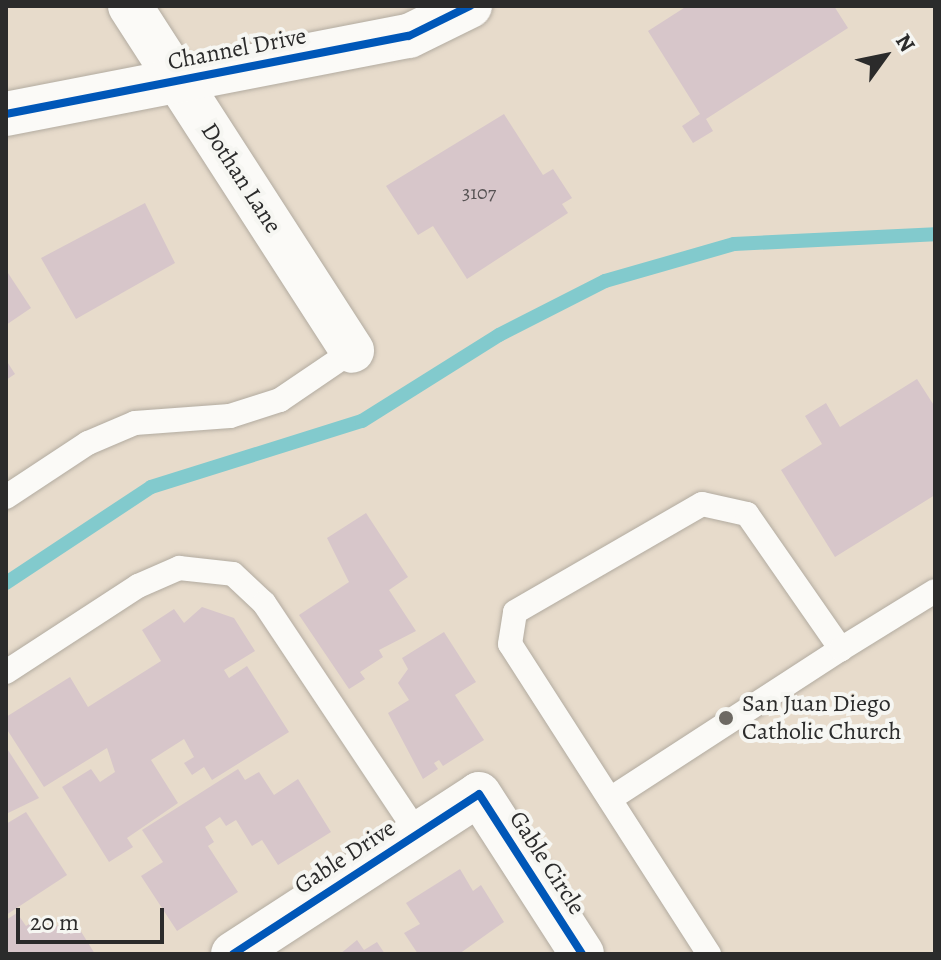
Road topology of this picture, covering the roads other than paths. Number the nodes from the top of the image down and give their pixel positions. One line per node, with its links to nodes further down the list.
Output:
1 (130, 6): 3 (street, Dothan Lane)
2 (470, 6): 3 (street, Channel Drive)
3 (179, 81): 4 (street, Channel Drive); 5 (street, Dothan Lane)
4 (6, 114)
5 (352, 351): 6 (lane)
6 (6, 497)
7 (935, 591): 8 (lane)
8 (841, 649): 11 (lane); 11 (lane)
9 (6, 672): 12 (lane)
10 (479, 794): 12 (street, Gable Drive); 14 (street, Gable Circle)
11 (610, 799): 15 (lane)
12 (418, 834): 13 (street, Gable Drive)
13 (233, 954)
14 (582, 954)
15 (709, 954)

